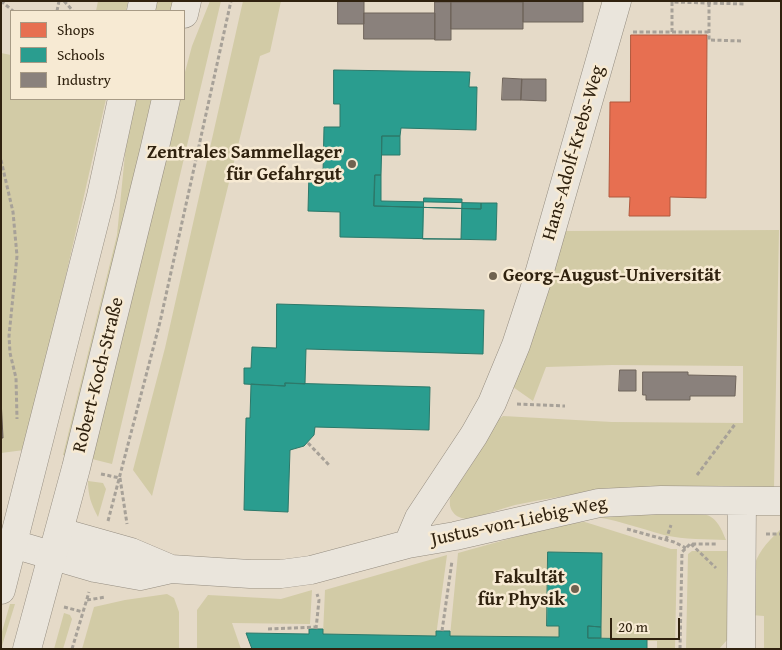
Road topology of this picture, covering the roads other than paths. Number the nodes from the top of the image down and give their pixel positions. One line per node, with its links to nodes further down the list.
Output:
1 (618, 1): 8 (street, Hans-Adolf-Krebs-Weg)
2 (122, 100): 6 (street)
3 (166, 100): 7 (street, Robert-Koch-Straße)
4 (742, 501): 5 (street, Justus-von-Liebig-Weg); 8 (street, Justus-von-Liebig-Weg); 13 (street)
5 (781, 501)
6 (9, 531): 7 (street); 11 (street)
7 (56, 543): 9 (street); 12 (street, Robert-Koch-Straße)
8 (408, 544): 10 (street)
9 (99, 556): 10 (street); 10 (street)
10 (172, 569)
11 (1, 590)
12 (27, 649)
13 (741, 649)

